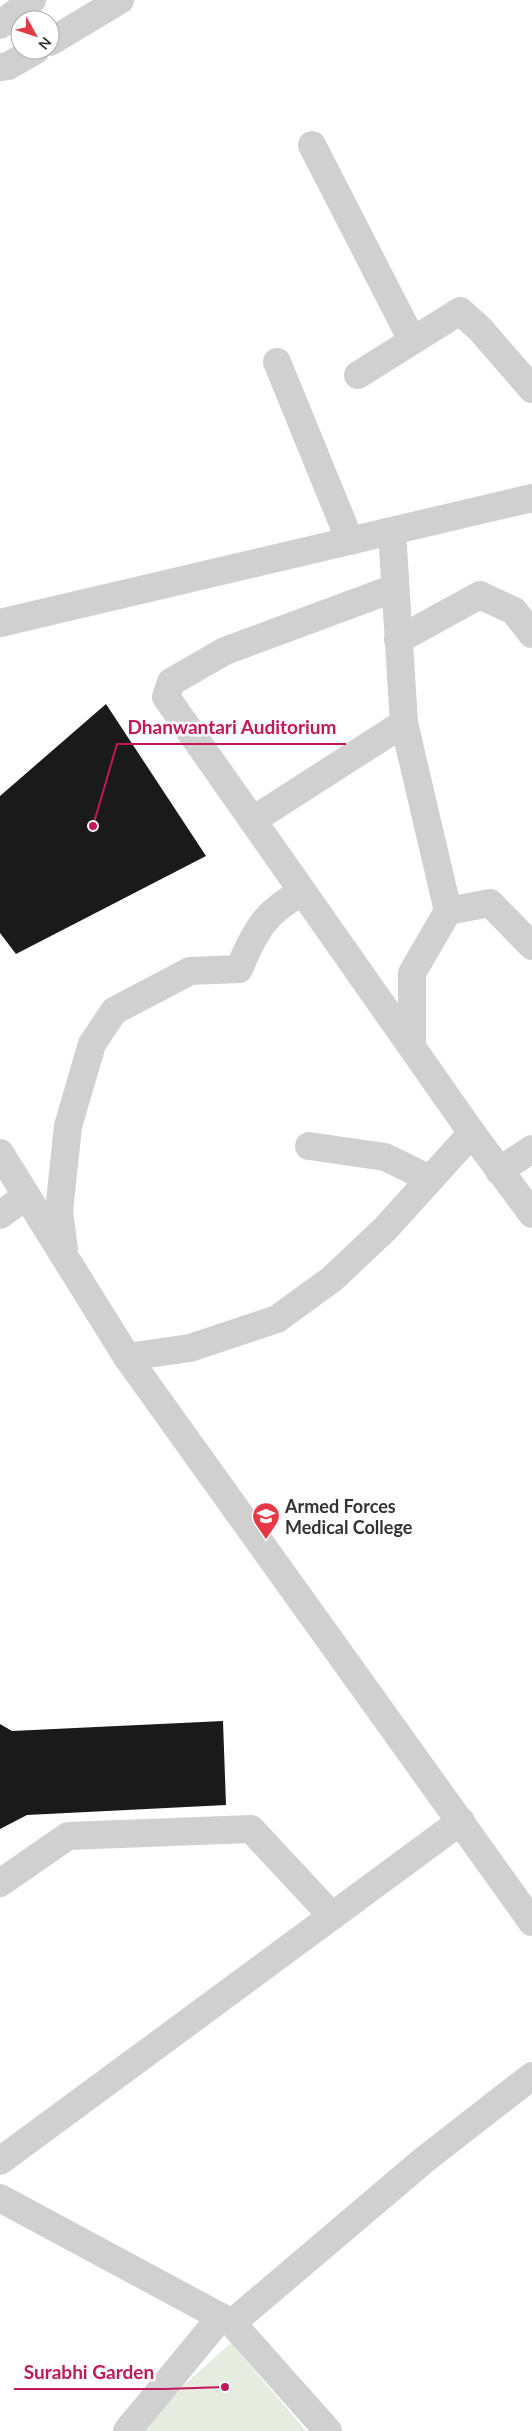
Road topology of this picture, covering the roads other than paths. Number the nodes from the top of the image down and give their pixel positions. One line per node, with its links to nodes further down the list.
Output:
1 (32, 0): 3 (street)
2 (120, 0): 4 (street)
3 (0, 26)
4 (60, 36)
5 (18, 60): 6 (street)
6 (0, 67)
7 (312, 145): 8 (street)
8 (412, 340): 10 (street); 11 (street)
9 (277, 362): 14 (street)
10 (358, 375)
11 (532, 389)
12 (532, 498): 13 (street)
13 (392, 531): 14 (street); 15 (street)
14 (350, 541): 16 (street)
15 (395, 588): 18 (street); 20 (street)
16 (0, 623)
17 (532, 634): 18 (street)
18 (398, 640): 19 (street)
19 (404, 723): 20 (street); 22 (street)
20 (253, 820): 21 (street)
21 (303, 892): 24 (street); 34 (street)
22 (448, 911): 23 (street); 24 (street)
23 (532, 946)
24 (412, 1047): 25 (street)
25 (472, 1133): 29 (street); 30 (street)
26 (309, 1146): 30 (street)
27 (532, 1149): 29 (street)
28 (0, 1153): 31 (street)
29 (499, 1171): 32 (street)
30 (430, 1179): 35 (street)
31 (25, 1197): 33 (street); 34 (street)
32 (532, 1214)
33 (0, 1215)
34 (66, 1261): 35 (street)
35 (127, 1357): 36 (street)
36 (461, 1821): 38 (street); 39 (street)
37 (0, 1883): 38 (street)
38 (332, 1916): 41 (street)
39 (532, 1922)
40 (532, 2076): 43 (street)
41 (0, 2161)
42 (0, 2198): 43 (street)
43 (226, 2320): 44 (street); 45 (street)
44 (127, 2431)
45 (328, 2431)

